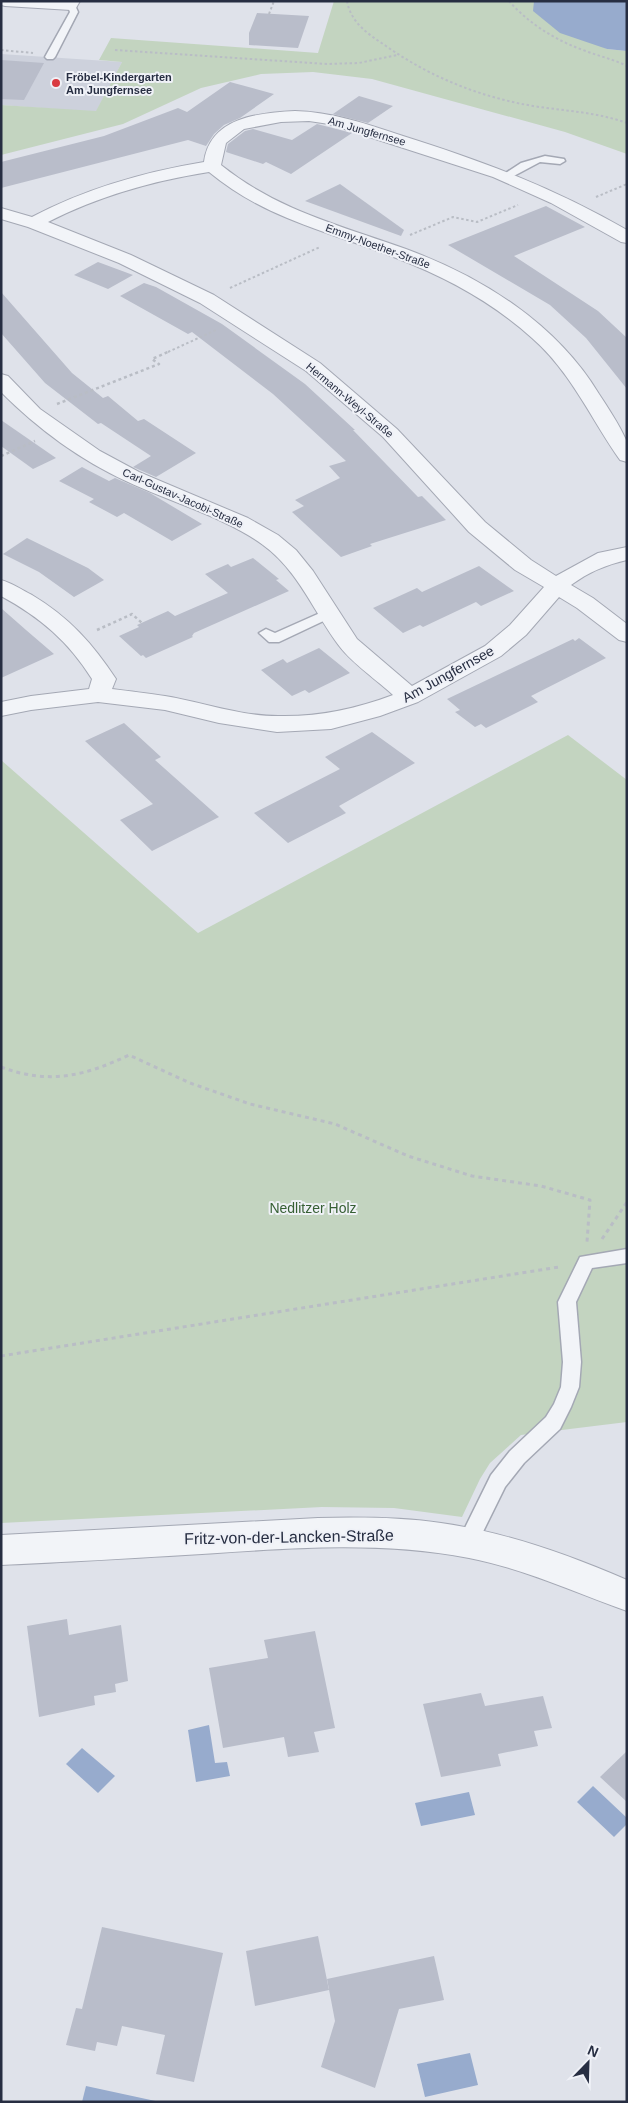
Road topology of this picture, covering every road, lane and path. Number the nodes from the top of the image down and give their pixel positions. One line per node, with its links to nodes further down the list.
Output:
1 (6, 1): 5 (street)
2 (274, 1): 6 (path)
3 (347, 1): 9 (path)
4 (509, 1): 11 (path)
5 (72, 3): 10 (lane)
6 (269, 14)
7 (1, 50): 10 (path)
8 (116, 50): 9 (path)
9 (397, 55): 12 (path)
10 (50, 56)
11 (627, 66)
12 (627, 123)
13 (560, 161): 15 (lane)
14 (212, 166): 15 (street, Am Jungfernsee); 20 (street); 21 (street, Emmy-Noether-Straße)
15 (506, 176): 17 (street, Am Jungfernsee)
16 (627, 184): 18 (path)
17 (545, 194): 18 (street, Am Jungfernsee); 23 (path)
18 (573, 207): 22 (street, Am Jungfernsee)
19 (1, 213): 20 (street, Hermann-Weyl-Straße)
20 (34, 223): 24 (street, Hermann-Weyl-Straße)
21 (348, 234): 23 (street, Emmy-Noether-Straße); 24 (path)
22 (627, 238)
23 (384, 246): 30 (street, Emmy-Noether-Straße)
24 (207, 299): 25 (street, Hermann-Weyl-Straße)
25 (239, 319): 27 (path); 32 (street, Hermann-Weyl-Straße)
26 (1, 380): 27 (street, Carl-Gustav-Jacobi-Straße)
27 (33, 413): 28 (street, Carl-Gustav-Jacobi-Straße)
28 (57, 431): 29 (path); 34 (street, Carl-Gustav-Jacobi-Straße)
29 (1, 456)
30 (627, 456)
31 (627, 553): 32 (street, Am Jungfernsee)
32 (558, 585): 37 (street, Hermann-Weyl-Straße); 40 (street, Am Jungfernsee)
33 (1, 587): 39 (street)
34 (329, 614): 36 (lane); 40 (street, Carl-Gustav-Jacobi-Straße)
35 (142, 622): 38 (path)
36 (266, 633)
37 (627, 635)
38 (102, 638)
39 (98, 695): 40 (street, Am Jungfernsee); 41 (street, Am Jungfernsee)
40 (410, 697)
41 (1, 709)
42 (1, 1067): 45 (path)
43 (627, 1202): 45 (path)
44 (627, 1256): 45 (lane)
45 (586, 1262): 46 (path); 47 (lane)
46 (1, 1356)
47 (468, 1542): 48 (street, Fritz-von-der-Lancken-Straße); 49 (street, Fritz-von-der-Lancken-Straße)
48 (1, 1550)
49 (627, 1596)

